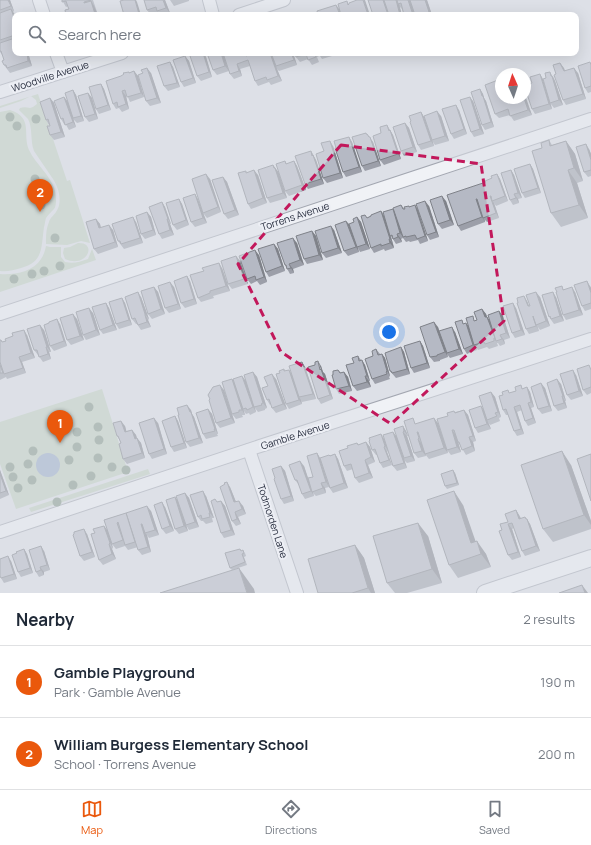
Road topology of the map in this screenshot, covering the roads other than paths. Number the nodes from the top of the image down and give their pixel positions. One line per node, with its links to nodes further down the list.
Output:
1 (39, 0): 4 (street)
2 (209, 0): 5 (street)
3 (284, 0): 6 (street)
4 (43, 12)
5 (212, 12)
6 (248, 12)
7 (57, 56): 9 (street)
8 (113, 56): 9 (street, Woodville Avenue)
9 (63, 72): 10 (street, Woodville Avenue)
10 (0, 92)
11 (591, 119): 12 (street, Torrens Avenue)
12 (0, 314)
13 (591, 339): 14 (street, Gamble Avenue)
14 (249, 450): 15 (street, Gamble Avenue); 17 (street, Todmorden Lane)
15 (0, 532)
16 (591, 558): 18 (street)
17 (297, 593)
18 (485, 593)

